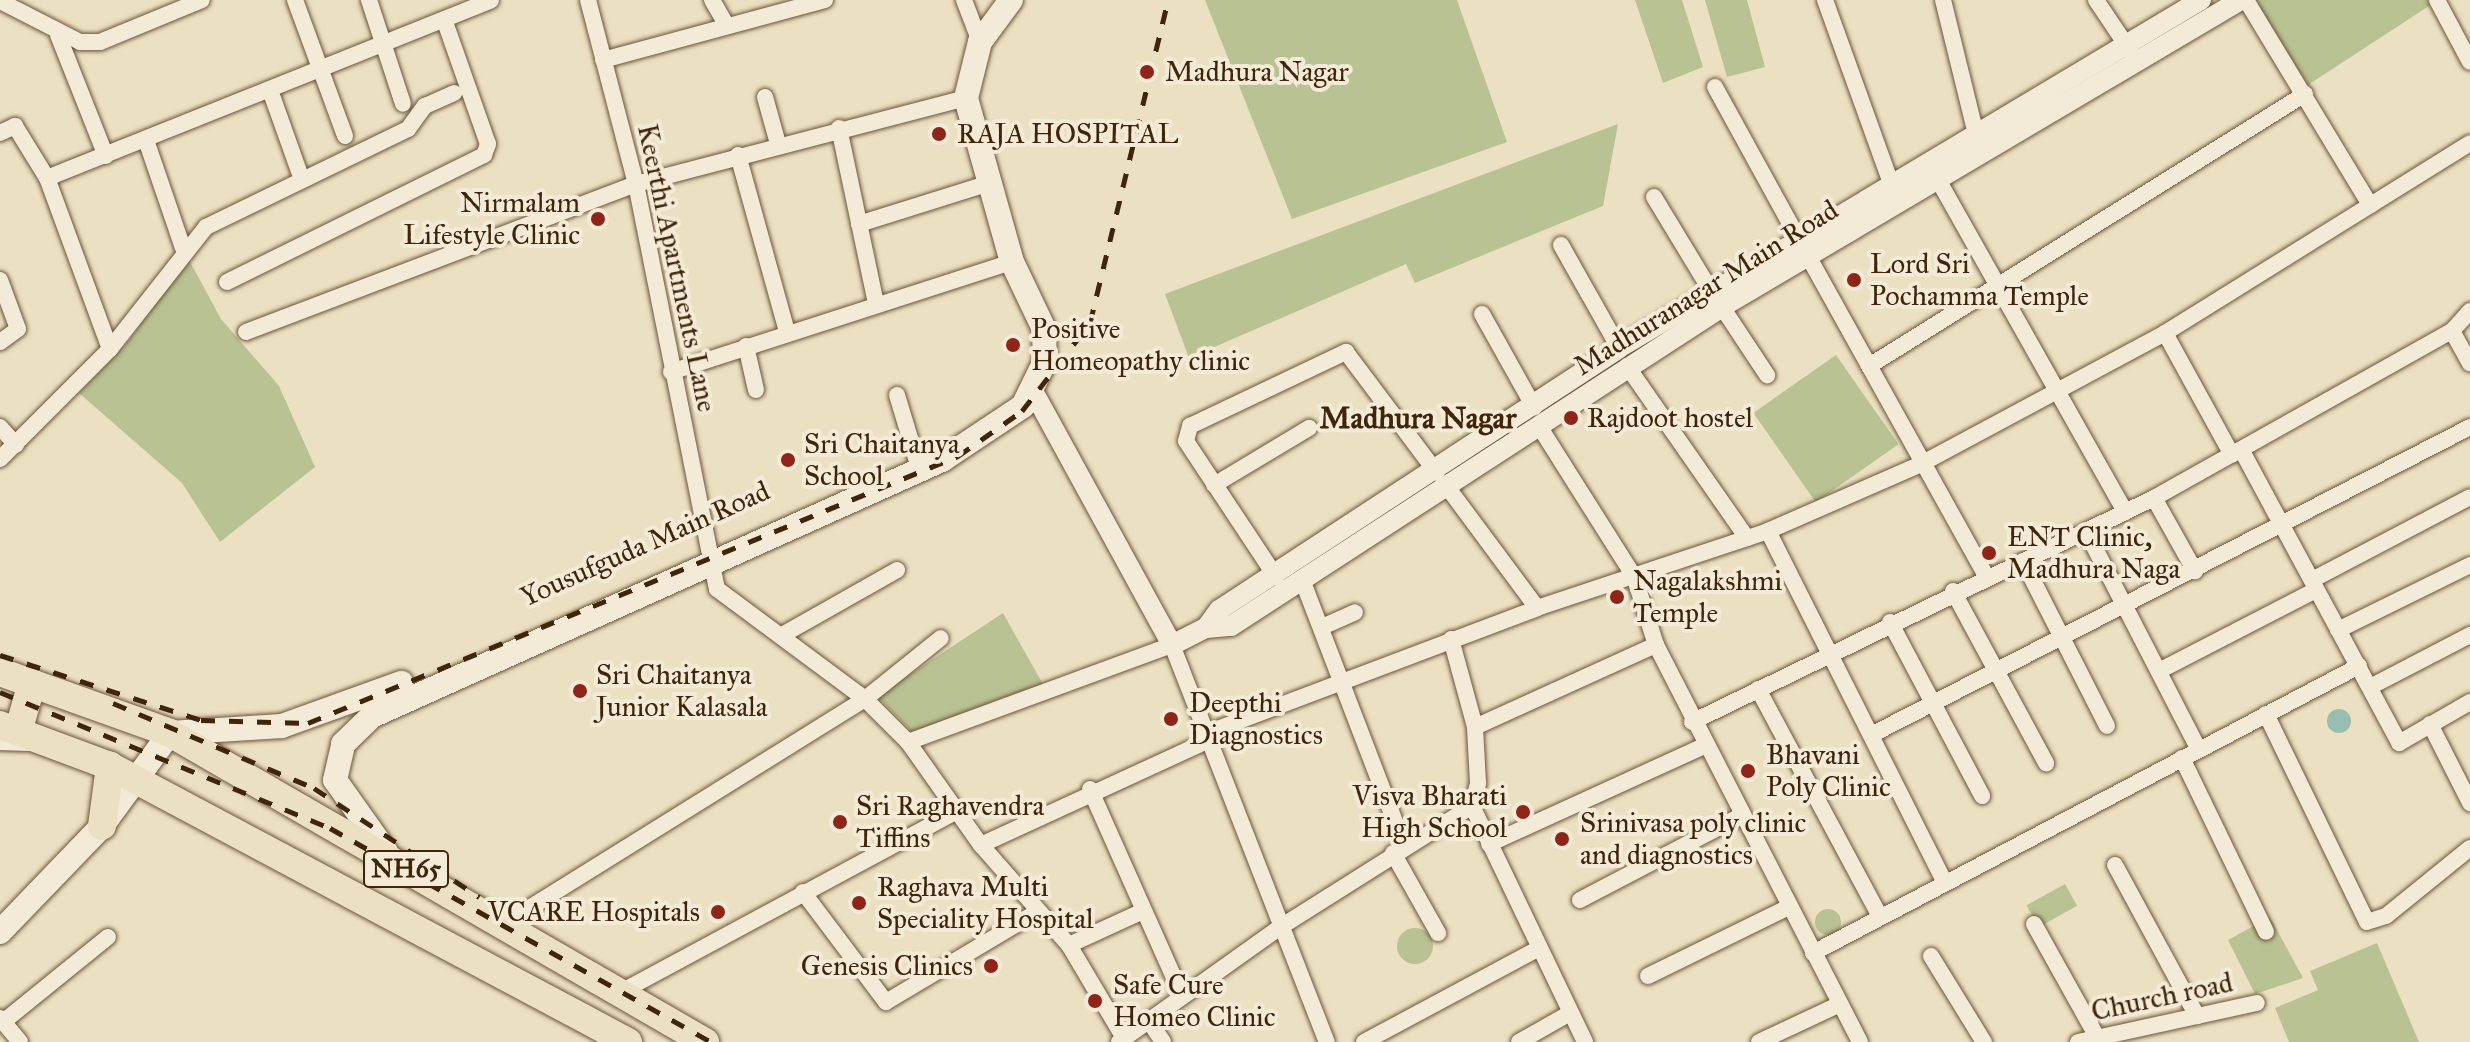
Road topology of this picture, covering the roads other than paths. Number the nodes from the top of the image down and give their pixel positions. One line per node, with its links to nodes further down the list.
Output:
1 (202, 0): 20 (street)
2 (295, 0): 26 (street)
3 (369, 0): 22 (street)
4 (491, 0): 18 (street)
5 (588, 0): 24 (street, Keerthi Apartments Lane)
6 (712, 0): 19 (street)
7 (825, 0): 17 (street)
8 (964, 0): 21 (street)
9 (1011, 0): 21 (main road, Yousufguda Main Road)
10 (1825, 0): 48 (street)
11 (1943, 0): 36 (street)
12 (2096, 0): 23 (street)
13 (2201, 0): 23 (street, Madhuranagar Main Road)
14 (2244, 0): 23 (street, Madhuranagar Main Road); 30 (street)
15 (2437, 0): 25 (street)
16 (6, 2): 20 (street)
17 (805, 2): 19 (street)
18 (445, 22): 22 (street); 57 (street)
19 (727, 26): 24 (street)
20 (58, 35): 42 (street)
21 (980, 42): 32 (main road, Yousufguda Main Road)
22 (383, 46): 26 (street); 33 (street)
23 (2132, 54): 36 (street, Madhuranagar Main Road); 43 (street, Madhuranagar Main Road)
24 (603, 60): 46 (street, Keerthi Apartments Lane)
25 (2470, 62)
26 (323, 70): 28 (street); 37 (street)
27 (1715, 87): 54 (street)
28 (270, 90): 38 (street); 44 (street)
29 (454, 93): 44 (street)
30 (2305, 94): 50 (street); 58 (street)
31 (765, 97): 40 (street)
32 (966, 98): 34 (street); 47 (main road, Yousufguda Main Road)
33 (403, 104)
34 (839, 128): 40 (street); 51 (street)
35 (0, 133): 45 (street)
36 (1976, 134): 43 (street, Madhuranagar Main Road)
37 (345, 136)
38 (146, 140): 42 (street); 53 (street)
39 (2470, 143): 50 (street)
40 (778, 144): 41 (street)
41 (738, 155): 46 (street); 65 (street)
42 (106, 156): 45 (street)
43 (1934, 171): 48 (street, Madhuranagar Main Road); 54 (street, Madhuranagar Main Road); 58 (street)
44 (301, 177): 53 (street)
45 (47, 178): 69 (street)
46 (636, 184): 64 (street); 73 (street, Keerthi Apartments Lane)
47 (987, 184): 51 (street); 55 (main road, Yousufguda Main Road)
48 (1892, 186): 54 (street, Madhuranagar Main Road)
49 (1654, 197): 59 (street)
50 (2370, 205): 66 (street)
51 (859, 224): 60 (street)
52 (1561, 245): 70 (street)
53 (183, 248): 69 (street)
54 (1804, 248): 59 (street, Madhuranagar Main Road); 72 (street)
55 (1016, 272): 60 (street); 76 (main road, Yousufguda Main Road); 85 (main road, Yousufguda Main Road)
56 (0, 280): 67 (street)
57 (227, 282)
58 (2003, 286): 72 (street); 77 (street)
59 (1717, 299): 70 (street, Madhuranagar Main Road); 74 (street)
60 (876, 304): 65 (street)
61 (2470, 311): 63 (street)
62 (1482, 314): 79 (street)
63 (2452, 331): 71 (street); 84 (street)
64 (246, 332)
65 (787, 332): 68 (street)
66 (2165, 333): 77 (street); 84 (street)
67 (0, 342)
68 (746, 346): 73 (street); 75 (street)
69 (110, 349): 83 (street)
70 (1623, 357): 79 (street, Madhuranagar Main Road); 96 (street)
71 (2470, 363)
72 (1869, 366): 87 (street)
73 (671, 372): 97 (street, Keerthi Apartments Lane)
74 (1767, 375)
75 (756, 390)
76 (1033, 391): 97 (main road, Yousufguda Main Road); 120 (street)
77 (2059, 391): 87 (street); 92 (street)
78 (897, 395): 85 (street)
79 (1537, 416): 88 (street, Madhuranagar Main Road); 102 (street)
80 (0, 427): 83 (street)
81 (2470, 427): 93 (street)
82 (1309, 428): 89 (street)
83 (16, 445): 86 (street)
84 (2237, 453): 91 (street); 93 (street)
85 (916, 458): 97 (main road, Yousufguda Main Road)
86 (0, 459)
87 (1921, 464): 94 (street); 103 (street)
88 (1442, 481): 89 (street); 104 (street, Madhuranagar Main Road); 105 (street, Madhuranagar Main Road); 109 (street)
89 (1214, 485): 104 (street)
90 (2470, 497): 106 (street)
91 (2154, 498): 92 (street); 101 (street)
92 (2125, 512): 95 (street)
93 (2284, 526): 101 (street); 106 (street)
94 (1768, 531): 96 (street); 122 (street)
95 (2086, 531): 98 (street); 108 (street)
96 (1747, 538): 102 (street)
97 (711, 555): 115 (street, Keerthi Apartments Lane); 140 (main road, Yousufguda Main Road); 161 (main road, Yousufguda Main Road)
98 (2023, 561): 103 (street); 119 (street)
99 (2470, 565): 114 (street)
100 (897, 570): 115 (street)
101 (2195, 571): 108 (street)
102 (1634, 576): 109 (street); 121 (street)
103 (1986, 576): 107 (street)
104 (1276, 577): 113 (street, Madhuranagar Main Road)
105 (1303, 582): 112 (street); 113 (street, Madhuranagar Main Road)
106 (2314, 585): 114 (street); 124 (street)
107 (1953, 591): 111 (street); 126 (street)
108 (2126, 605): 119 (street); 124 (street)
109 (1537, 608): 118 (street)
110 (1355, 612): 112 (street)
111 (1890, 622): 122 (street); 133 (street)
112 (1322, 627): 127 (street)
113 (1206, 628): 120 (street, Madhuranagar Main Road)
114 (2338, 630): 123 (street)
115 (784, 634): 131 (street, Keerthi Apartments Lane)
116 (2470, 635): 129 (street)
117 (941, 638): 131 (street)
118 (1451, 639): 127 (street); 138 (street)
119 (2062, 639): 126 (street); 137 (street)
120 (1172, 645): 142 (street); 143 (street)
121 (1656, 645): 135 (street); 138 (street)
122 (1830, 652): 130 (street); 141 (street)
123 (2359, 666): 129 (street); 134 (street)
124 (2159, 671): 145 (street)
125 (0, 672): 128 (highway, NH65)
126 (1995, 672): 133 (street); 147 (street)
127 (1344, 679): 142 (street); 160 (street)
128 (32, 683): 139 (highway); 140 (highway, NH65)
129 (2370, 687): 136 (street)
130 (1758, 689): 135 (street); 169 (street)
131 (865, 699): 143 (street, Keerthi Apartments Lane); 171 (street)
132 (2470, 702): 136 (street)
133 (1934, 703): 141 (street); 151 (street)
134 (2266, 714): 145 (street); 159 (street)
135 (1692, 722): 144 (street)
136 (2430, 724): 148 (street)
137 (2107, 726)
138 (1475, 727): 153 (street)
139 (6, 733): 149 (highway, NH65)
140 (170, 733): 149 (main road); 161 (highway, NH65)
141 (1873, 734): 163 (street)
142 (1208, 737): 150 (street); 172 (street)
143 (908, 742): 154 (street, Keerthi Apartments Lane)
144 (1704, 746): 155 (street); 157 (street)
145 (2199, 750): 146 (street)
146 (2182, 758): 163 (street); 174 (street)
147 (2046, 763)
148 (2462, 768): 152 (street)
149 (121, 772): 156 (highway); 193 (highway, NH65)
150 (1090, 789): 158 (street); 167 (street)
151 (1982, 796)
152 (2470, 803)
153 (1472, 806): 157 (street); 160 (street)
154 (957, 811): 158 (street, Keerthi Apartments Lane); 164 (street)
155 (1741, 816): 165 (street); 166 (street)
156 (102, 826): 173 (main road)
157 (1489, 844): 178 (street)
158 (981, 845): 168 (street, Keerthi Apartments Lane)
159 (2470, 848)
160 (1398, 849): 172 (street); 175 (street)
161 (395, 862): 171 (highway, NH65)
162 (2115, 865): 187 (street)
163 (1945, 883): 169 (street)
164 (803, 892): 168 (street); 182 (street)
165 (1580, 900)
166 (1789, 907): 179 (street); 181 (street)
167 (1143, 911): 177 (street); 183 (street)
168 (1037, 912): 177 (street, Keerthi Apartments Lane)
169 (1880, 917): 179 (street)
170 (2034, 924): 190 (street)
171 (502, 925): 182 (highway, NH65)
172 (1279, 928): 183 (street); 196 (street)
173 (0, 932)
174 (2266, 932)
175 (1438, 933)
176 (108, 937): 188 (street)
177 (1069, 945): 191 (street, Keerthi Apartments Lane)
178 (1539, 948): 186 (street); 197 (street)
179 (1813, 953): 185 (street)
180 (1931, 956): 202 (street)
181 (1648, 976)
182 (619, 993): 194 (highway, NH65)
183 (1182, 996): 189 (street)
184 (2257, 1003): 187 (street, Church road)
185 (1840, 1004): 200 (street); 201 (street)
186 (1570, 1013): 198 (street); 199 (street)
187 (2197, 1016): 190 (street, Church road)
188 (2, 1020): 192 (street)
189 (1149, 1021): 191 (street); 195 (street)
190 (2097, 1037): 203 (street, Church road)
191 (1122, 1040)
192 (20, 1042)
193 (628, 1042)
194 (705, 1042)
195 (1163, 1042)
196 (1327, 1042)
197 (1364, 1042)
198 (1519, 1042)
199 (1585, 1042)
200 (1759, 1042)
201 (1860, 1042)
202 (1984, 1042)
203 (2078, 1042)

